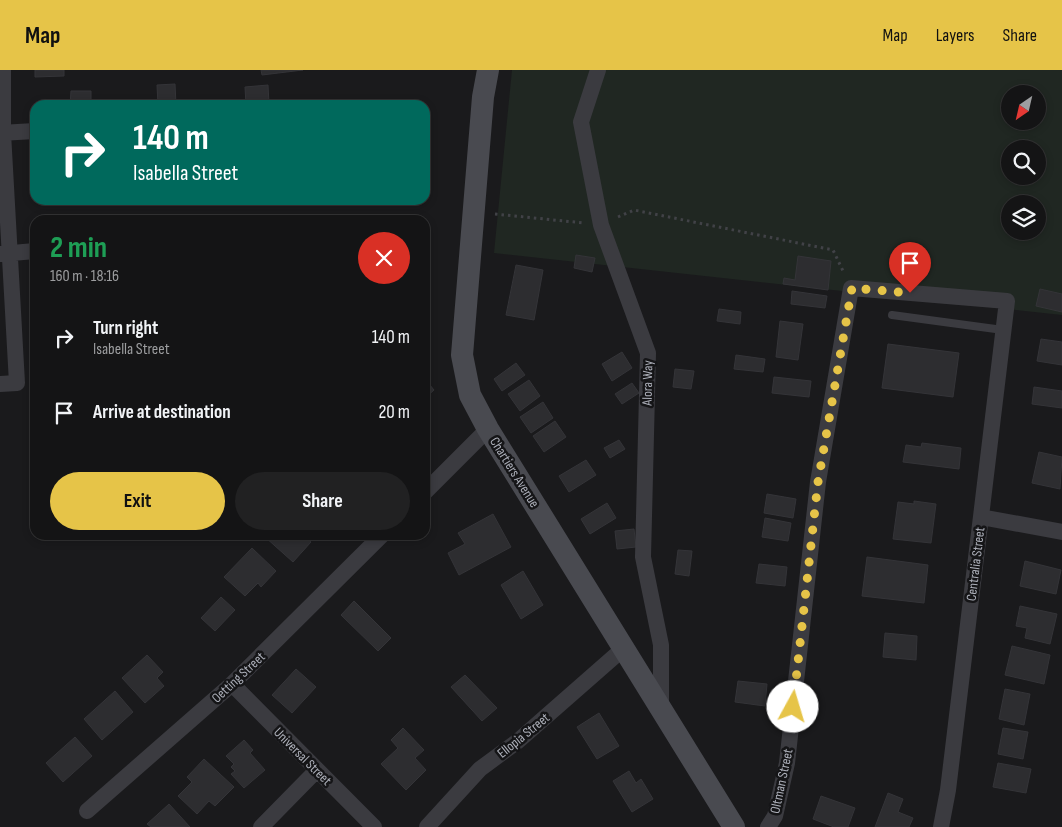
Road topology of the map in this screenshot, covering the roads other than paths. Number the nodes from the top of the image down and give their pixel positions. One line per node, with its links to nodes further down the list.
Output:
1 (3, 70): 5 (street)
2 (488, 70): 12 (street, Chartiers Avenue)
3 (598, 70): 19 (street, Alora Way)
4 (30, 131): 5 (street)
5 (1, 133): 7 (street)
6 (30, 252): 7 (street)
7 (5, 254): 11 (street)
8 (852, 288): 10 (street, Centralia Street); 26 (street, Oltman Street)
9 (892, 315): 10 (lane)
10 (1003, 330): 14 (street, Centralia Street)
11 (0, 384)
12 (488, 429): 13 (street); 17 (street, Chartiers Avenue)
13 (430, 487)
14 (980, 517): 15 (street); 27 (street, Centralia Street)
15 (1062, 532)
16 (377, 540): 18 (street, Oetting Street)
17 (624, 648): 19 (street, Chartiers Avenue); 24 (street, Ellopia Street)
18 (232, 684): 20 (street, Universal Street); 21 (street, Oetting Street)
19 (661, 707): 25 (street, Chartiers Avenue)
20 (318, 770): 22 (street); 23 (street, Universal Street)
21 (88, 811)
22 (261, 827)
23 (374, 827)
24 (427, 827)
25 (734, 827)
26 (768, 827)
27 (941, 827)

